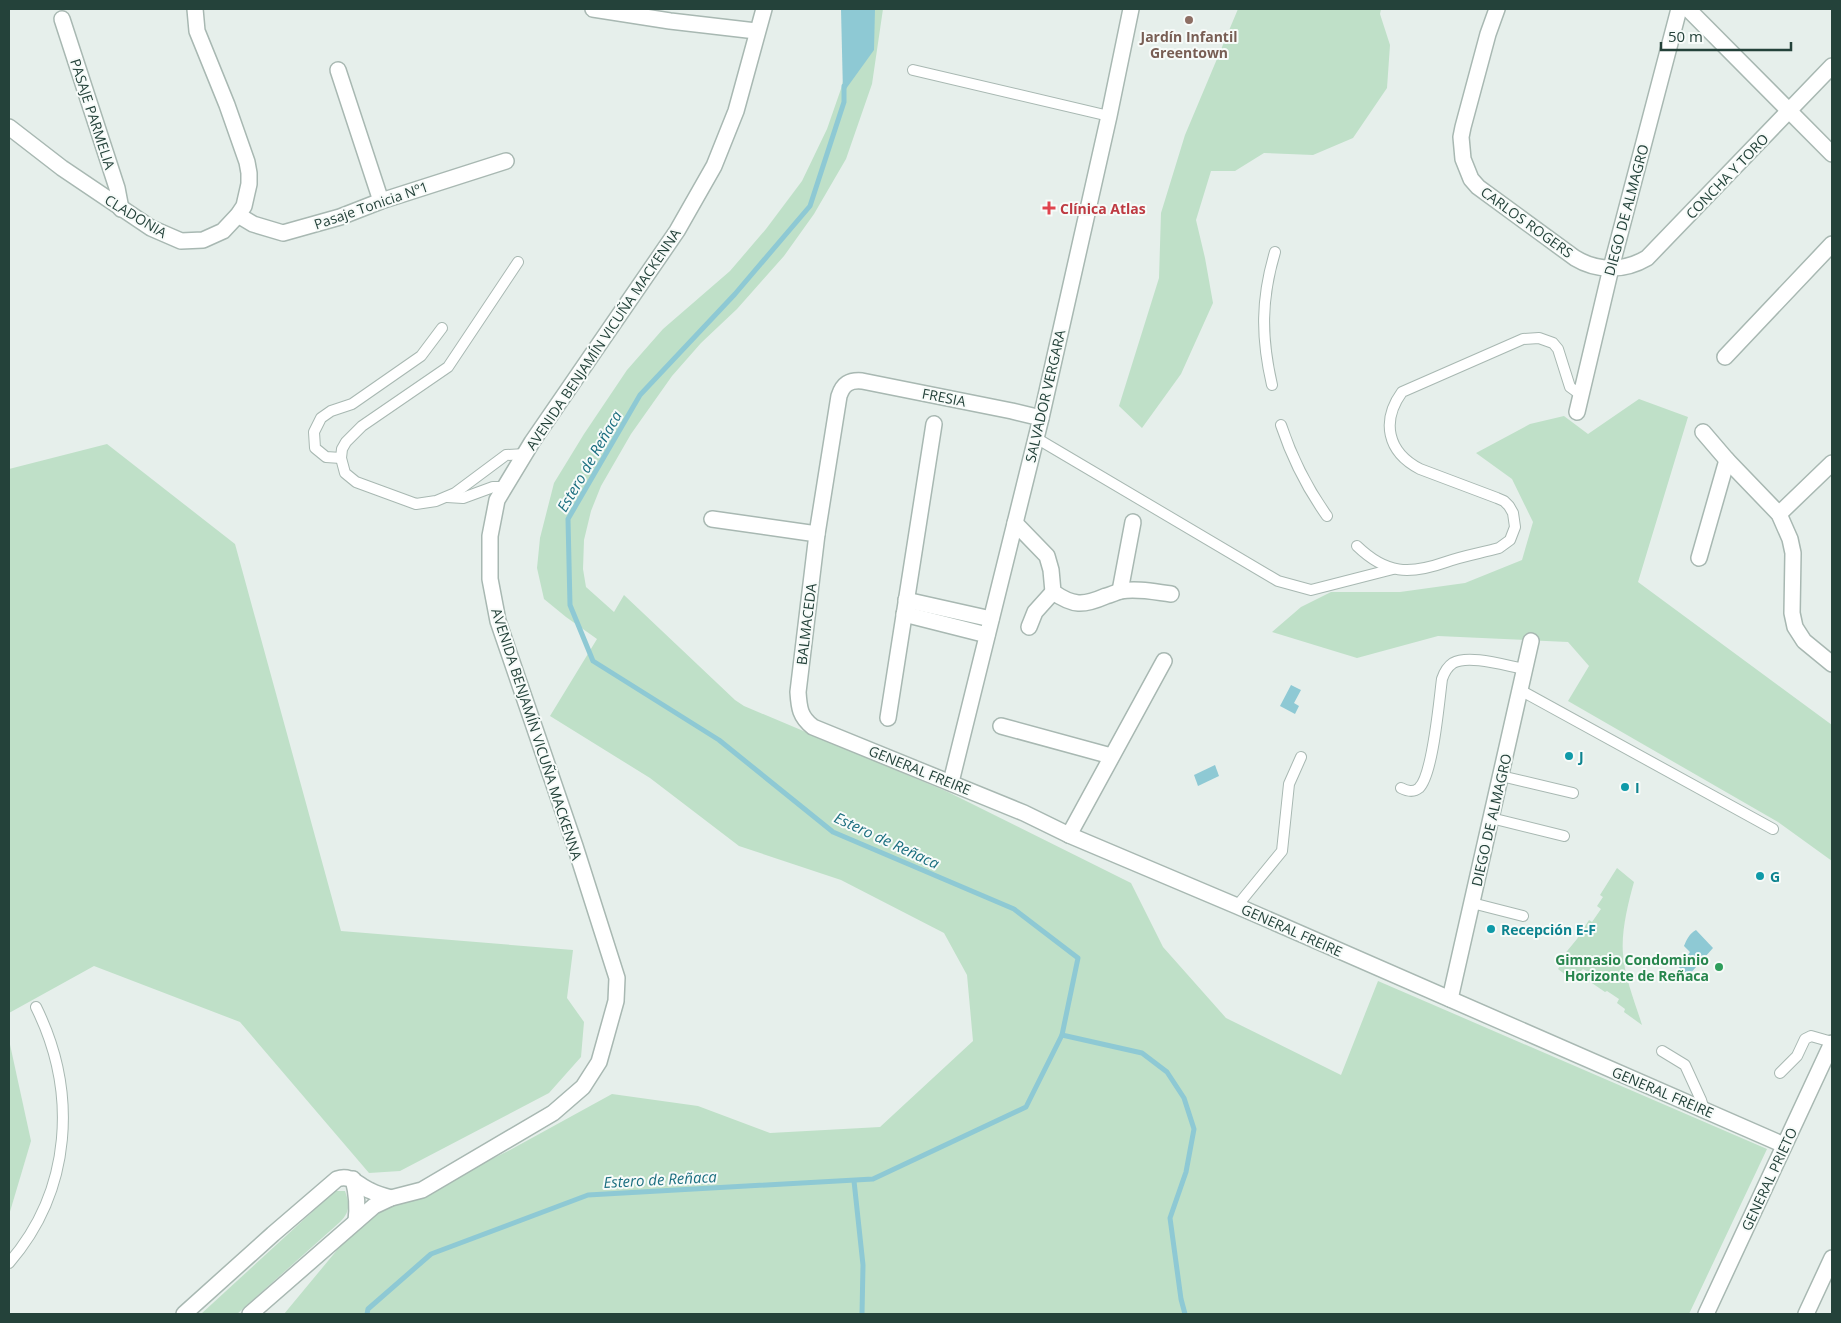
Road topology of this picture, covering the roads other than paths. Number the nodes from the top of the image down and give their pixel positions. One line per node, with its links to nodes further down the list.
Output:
1 (194, 9): 20 (street, CLADONIA)
2 (593, 9): 9 (street)
3 (764, 9): 9 (street, AVENIDA BENJAMÍN VICUÑA MACKENNA)
4 (1131, 9): 14 (street, SALVADOR VERGARA)
5 (1498, 9): 24 (street, CARLOS ROGERS)
6 (1679, 9): 24 (street, DIEGO DE ALMAGRO)
7 (1688, 9): 13 (street)
8 (62, 19): 19 (street, PASAJE PARMELIA)
9 (756, 31): 36 (street, AVENIDA BENJAMÍN VICUÑA MACKENNA)
10 (1832, 66): 13 (street, CONCHA Y TORO)
11 (338, 70): 18 (street)
12 (913, 70): 14 (lane)
13 (1789, 111): 16 (street); 24 (street, CONCHA Y TORO)
14 (1109, 116): 31 (street, SALVADOR VERGARA)
15 (9, 127): 19 (street, CLADONIA)
16 (1832, 154)
17 (506, 161): 18 (street, Pasaje Tonicia Nº1)
18 (381, 201): 20 (street, Pasaje Tonicia Nº1)
19 (122, 209): 20 (street, CLADONIA)
20 (238, 215)
21 (1832, 244): 26 (street)
22 (1275, 252): 28 (lane)
23 (518, 262): 37 (lane)
24 (1611, 268): 29 (street, DIEGO DE ALMAGRO)
25 (442, 328): 37 (lane)
26 (1725, 357)
27 (846, 383): 31 (street, FRESIA); 47 (street, BALMACEDA)
28 (1272, 385)
29 (1581, 395): 30 (street, DIEGO DE ALMAGRO); 50 (lane)
30 (1577, 412)
31 (1041, 418): 35 (street, SALVADOR VERGARA)
32 (934, 424): 54 (street)
33 (1281, 425): 43 (lane)
34 (1703, 432): 38 (street)
35 (1036, 438): 46 (street, SALVADOR VERGARA); 50 (lane)
36 (525, 454): 40 (street, AVENIDA BENJAMÍN VICUÑA MACKENNA); 41 (lane)
37 (341, 458): 41 (lane)
38 (1727, 460): 42 (street); 49 (street)
39 (1832, 463): 42 (street)
40 (505, 487): 41 (lane); 87 (street, AVENIDA BENJAMÍN VICUÑA MACKENNA)
41 (446, 497)
42 (1779, 514): 60 (street)
43 (1327, 516)
44 (712, 519): 47 (street)
45 (1134, 522): 51 (street)
46 (1015, 523): 52 (street); 55 (street, SALVADOR VERGARA)
47 (817, 534): 63 (street, BALMACEDA)
48 (1357, 546): 50 (lane)
49 (1699, 558)
50 (1394, 569)
51 (1120, 591): 52 (street); 53 (street)
52 (1053, 592): 56 (street)
53 (1171, 594)
54 (905, 607): 55 (street); 57 (street); 64 (street)
55 (991, 619): 57 (street, SALVADOR VERGARA)
56 (1029, 627)
57 (987, 635): 69 (street, SALVADOR VERGARA)
58 (1531, 641): 61 (street, DIEGO DE ALMAGRO)
59 (1164, 661): 66 (street)
60 (1832, 664)
61 (1525, 669): 62 (street, DIEGO DE ALMAGRO); 70 (lane)
62 (1520, 690): 68 (street, DIEGO DE ALMAGRO); 73 (lane)
63 (801, 714): 69 (street, GENERAL FREIRE)
64 (888, 718)
65 (1002, 726): 66 (street)
66 (1111, 756): 74 (street)
67 (1301, 757): 77 (lane)
68 (1500, 776): 71 (lane); 72 (street, DIEGO DE ALMAGRO)
69 (950, 782): 74 (street, GENERAL FREIRE)
70 (1401, 788)
71 (1573, 793)
72 (1491, 818): 75 (lane); 76 (street, DIEGO DE ALMAGRO)
73 (1773, 829)
74 (1069, 835): 77 (street, GENERAL FREIRE)
75 (1564, 836)
76 (1472, 903): 78 (lane); 79 (street, DIEGO DE ALMAGRO)
77 (1237, 906): 79 (street, GENERAL FREIRE)
78 (1523, 916)
79 (1450, 999): 84 (street, GENERAL FREIRE)
80 (36, 1007): 90 (lane)
81 (1832, 1043): 83 (lane); 85 (street, GENERAL PRIETO)
82 (1662, 1051): 84 (lane)
83 (1780, 1073)
84 (1704, 1110): 85 (street, GENERAL FREIRE)
85 (1784, 1145): 93 (street, GENERAL PRIETO)
86 (353, 1179): 87 (street); 88 (street); 91 (street)
87 (391, 1198): 88 (street, AVENIDA BENJAMÍN VICUÑA MACKENNA)
88 (356, 1222): 92 (street, AVENIDA BENJAMÍN VICUÑA MACKENNA)
89 (1832, 1258): 94 (street)
90 (9, 1263)
91 (184, 1314)
92 (250, 1314)
93 (1706, 1314)
94 (1806, 1314)

